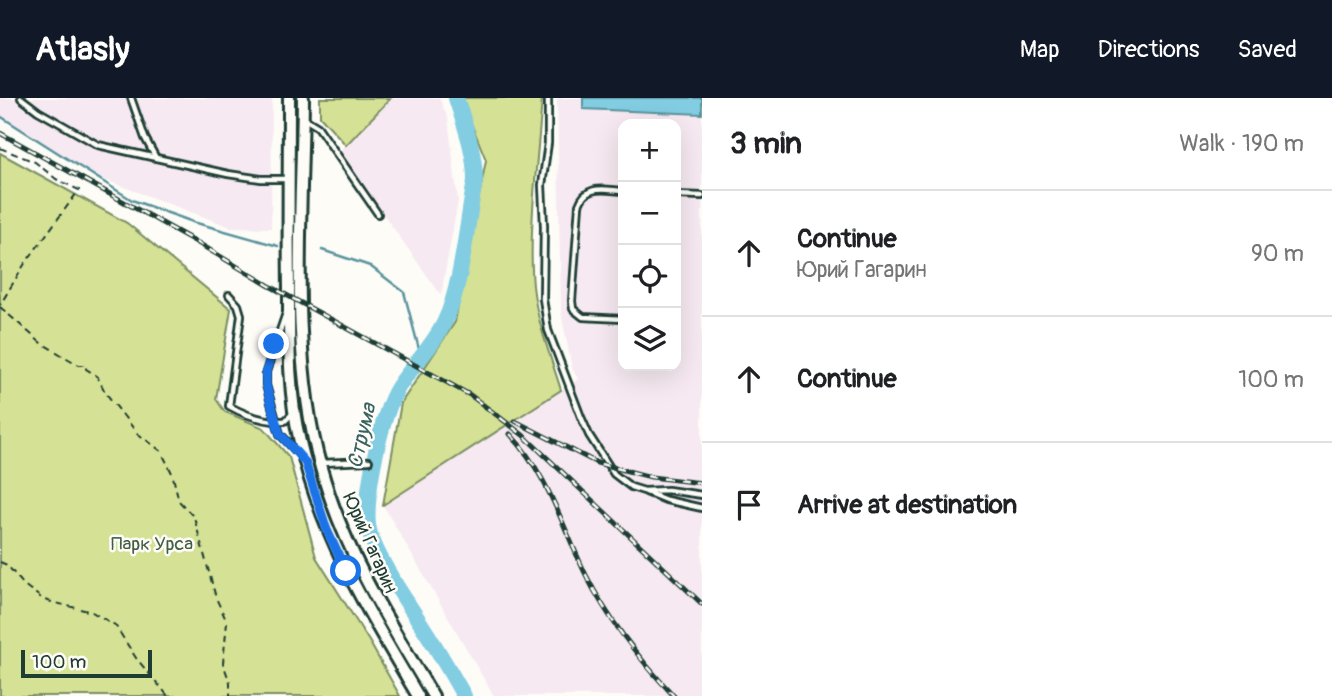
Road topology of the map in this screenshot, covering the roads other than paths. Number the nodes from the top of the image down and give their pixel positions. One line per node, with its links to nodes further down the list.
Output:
1 (21, 98): 7 (lane)
2 (131, 98): 7 (lane)
3 (289, 98): 8 (street, Юрий Гагарин)
4 (303, 98): 6 (street, Юрий Гагарин)
5 (548, 98): 21 (lane)
6 (302, 118): 12 (lane); 20 (street, Юрий Гагарин)
7 (156, 159): 8 (lane)
8 (289, 179): 14 (street, Юрий Гагарин)
9 (618, 191): 15 (lane)
10 (681, 195): 11 (lane)
11 (702, 196)
12 (378, 214)
13 (229, 295): 17 (lane)
14 (289, 306): 16 (street, Юрий Гагарин); 17 (lane)
15 (618, 319)
16 (295, 411): 17 (lane); 19 (street, Юрий Гагарин)
17 (276, 422): 19 (lane)
18 (369, 461): 20 (lane)
19 (305, 462): 24 (street, Юрий Гагарин)
20 (319, 463): 25 (street, Юрий Гагарин)
21 (644, 491): 22 (lane); 23 (lane)
22 (702, 495)
23 (702, 508)
24 (418, 696)
25 (433, 696)

